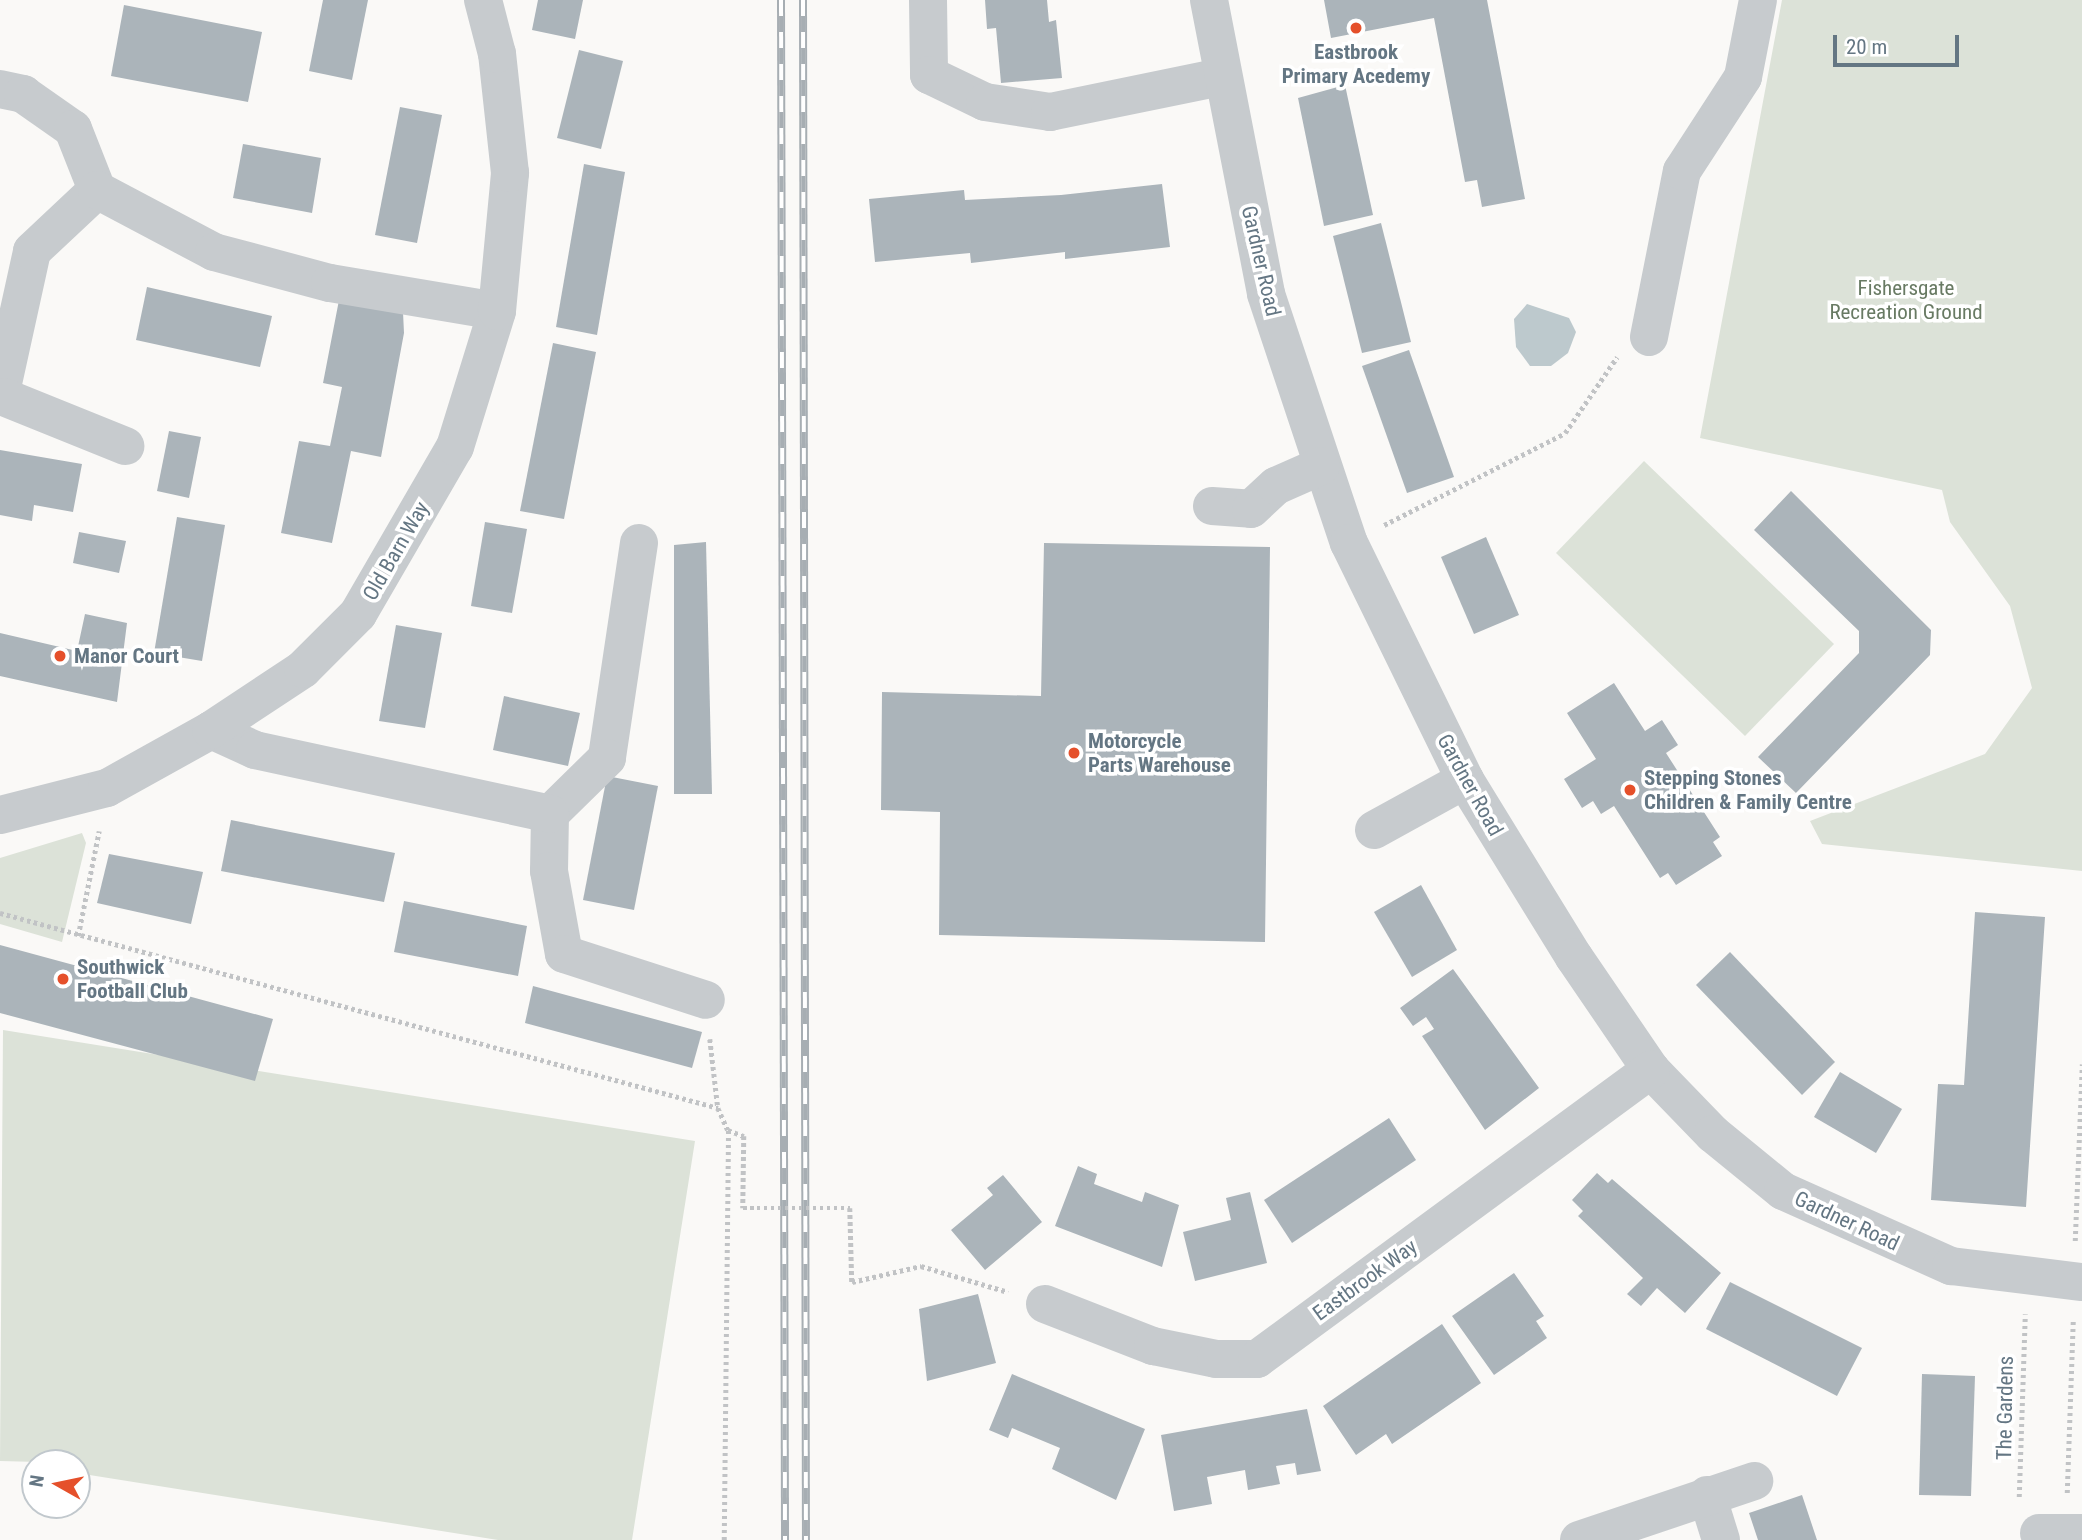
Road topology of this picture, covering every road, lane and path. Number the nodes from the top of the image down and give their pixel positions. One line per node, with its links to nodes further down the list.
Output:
1 (483, 0): 8 (street, Old Barn Way)
2 (928, 0): 5 (street)
3 (1209, 0): 5 (street, Gardner Road)
4 (1758, 0): 9 (street)
5 (1221, 77): 12 (street, Gardner Road)
6 (0, 89): 7 (street)
7 (97, 190): 8 (street); 10 (street)
8 (497, 311): 16 (street, Old Barn Way)
9 (1649, 337): 15 (path)
10 (2, 397): 11 (street)
11 (125, 446)
12 (1321, 466): 13 (street); 15 (street, Gardner Road)
13 (1212, 506)
14 (639, 543): 19 (street)
15 (1349, 543): 17 (street, Gardner Road)
16 (211, 730): 18 (street, Old Barn Way); 19 (street)
17 (1465, 780): 21 (street); 25 (street, Gardner Road)
18 (107, 788): 20 (street, Old Barn Way); 23 (path)
19 (550, 814): 24 (street)
20 (0, 815)
21 (1374, 830)
22 (0, 913): 23 (path)
23 (78, 936): 26 (path)
24 (706, 1000): 26 (path)
25 (1651, 1070): 28 (street, Gardner Road); 30 (street, Eastbrook Way)
26 (718, 1108): 27 (path)
27 (728, 1130): 30 (path, bridge); 35 (path)
28 (2029, 1277): 29 (street, Gardner Road); 33 (path, The Gardens)
29 (2082, 1282)
30 (1045, 1304)
31 (1755, 1481): 32 (street)
32 (1707, 1495): 36 (street); 37 (street)
33 (2029, 1523): 34 (street)
34 (2082, 1533)
35 (724, 1540)
36 (1579, 1540)
37 (1721, 1540)

